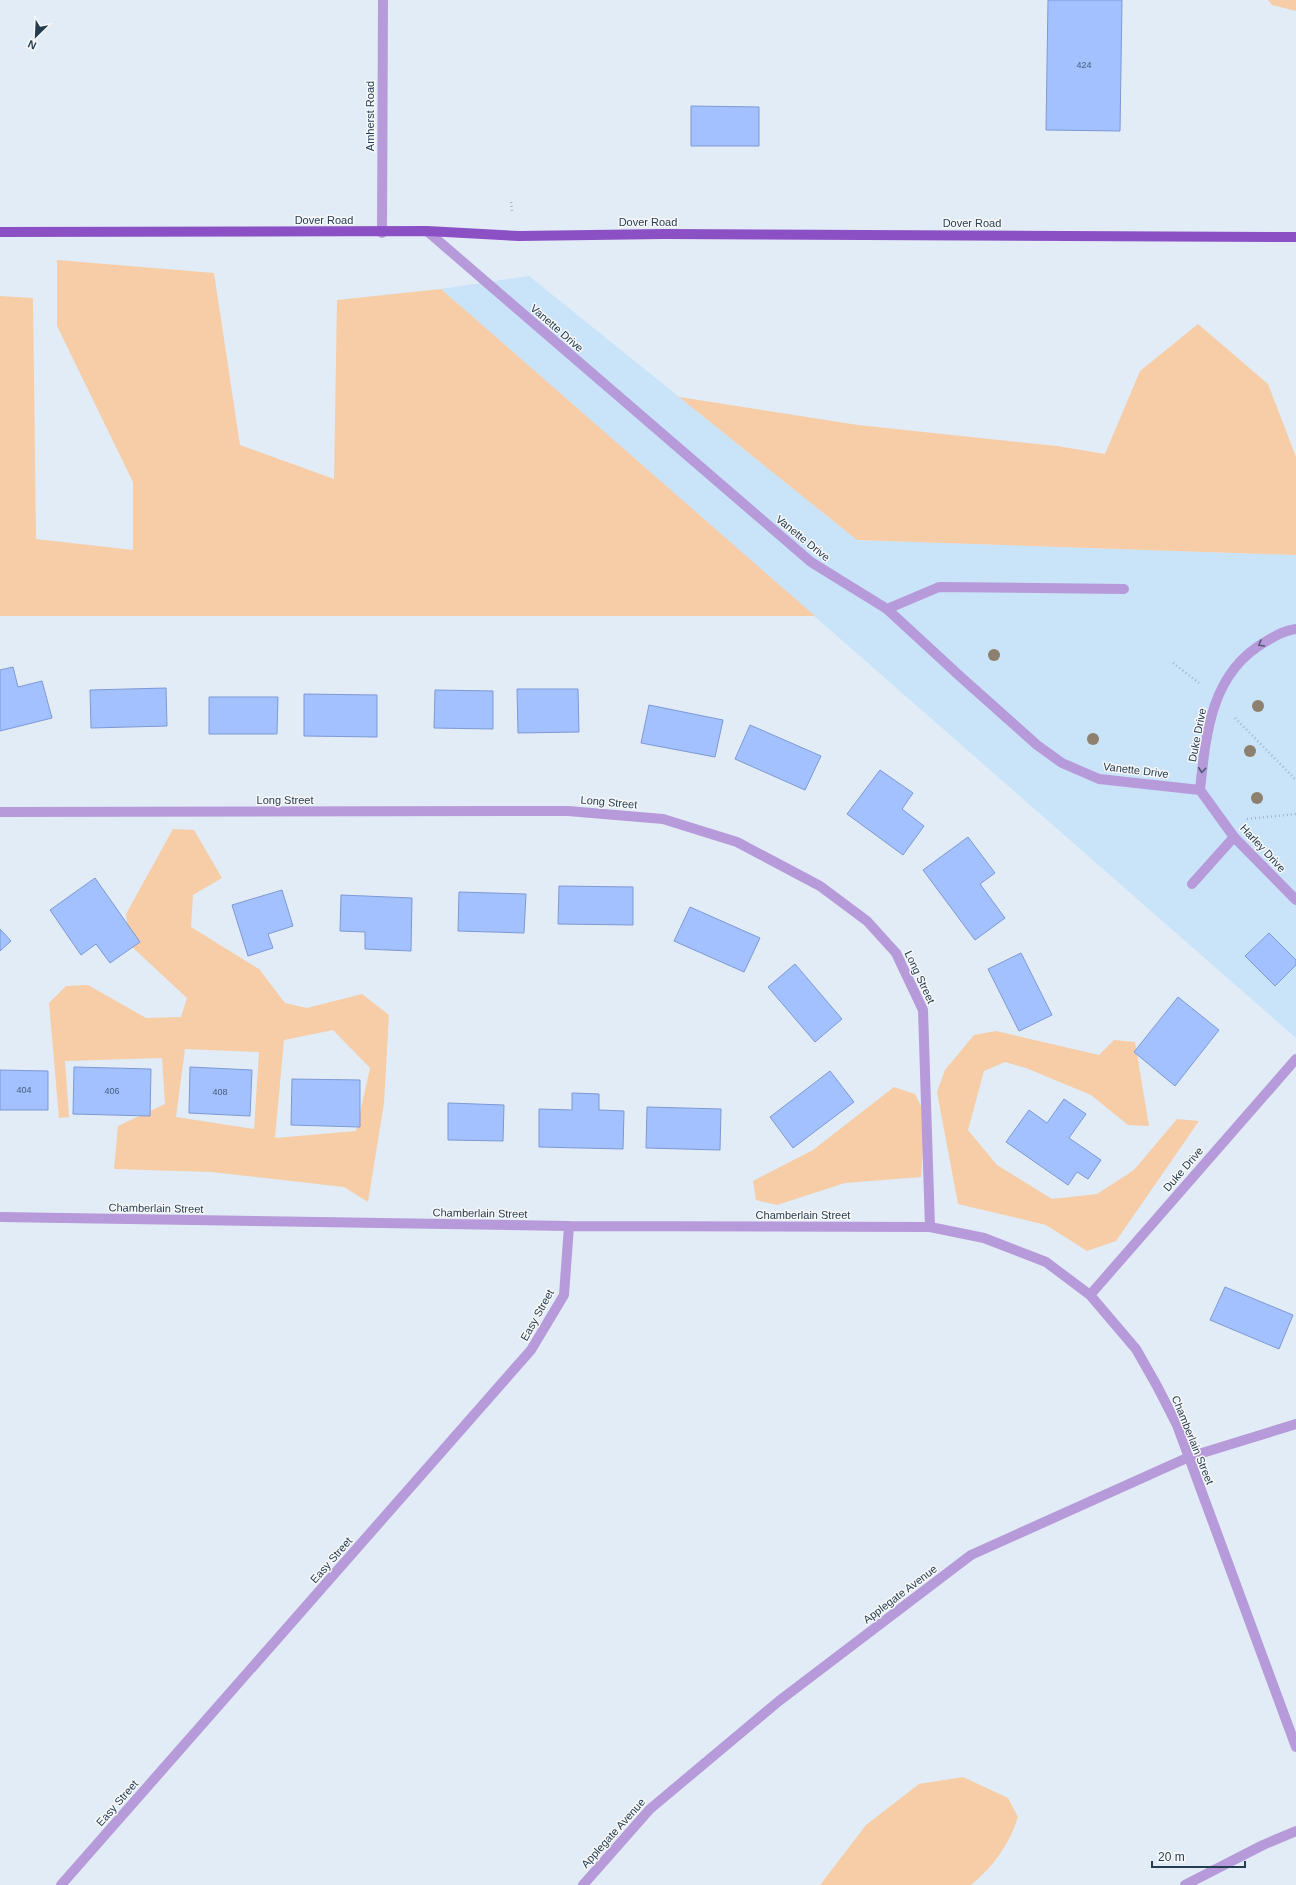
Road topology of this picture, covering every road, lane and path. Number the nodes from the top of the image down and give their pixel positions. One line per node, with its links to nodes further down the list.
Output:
1 (383, 0): 6 (street, Amherst Road)
2 (511, 202): 3 (path)
3 (512, 211)
4 (426, 231): 6 (main road, Dover Road); 7 (main road, Dover Road); 9 (street, Vanette Drive)
5 (0, 232): 6 (main road, Dover Road)
6 (382, 233)
7 (1296, 237)
8 (1124, 589): 9 (street)
9 (887, 609): 15 (street, Vanette Drive)
10 (1296, 629): 15 (street, Duke Drive, one-way to 15)
11 (1173, 663): 12 (path)
12 (1199, 683)
13 (1235, 718): 14 (path)
14 (1296, 780)
15 (1200, 790): 19 (street, Harley Drive)
16 (0, 812): 25 (street, Long Street)
17 (1296, 814): 18 (path)
18 (1247, 818)
19 (1234, 837): 20 (street); 21 (street, Harley Drive)
20 (1192, 884)
21 (1296, 900)
22 (1296, 1059): 26 (street, Duke Drive)
23 (0, 1217): 24 (street, Chamberlain Street)
24 (569, 1226): 25 (street, Chamberlain Street); 31 (street, Easy Street)
25 (930, 1227): 26 (street, Chamberlain Street)
26 (1090, 1295): 28 (street, Chamberlain Street)
27 (1296, 1424): 28 (street, Applegate Avenue)
28 (1189, 1457): 29 (street, Chamberlain Street); 32 (street, Applegate Avenue)
29 (1296, 1747)
30 (1296, 1830): 33 (street)
31 (61, 1885)
32 (583, 1885)
33 (1184, 1885)

